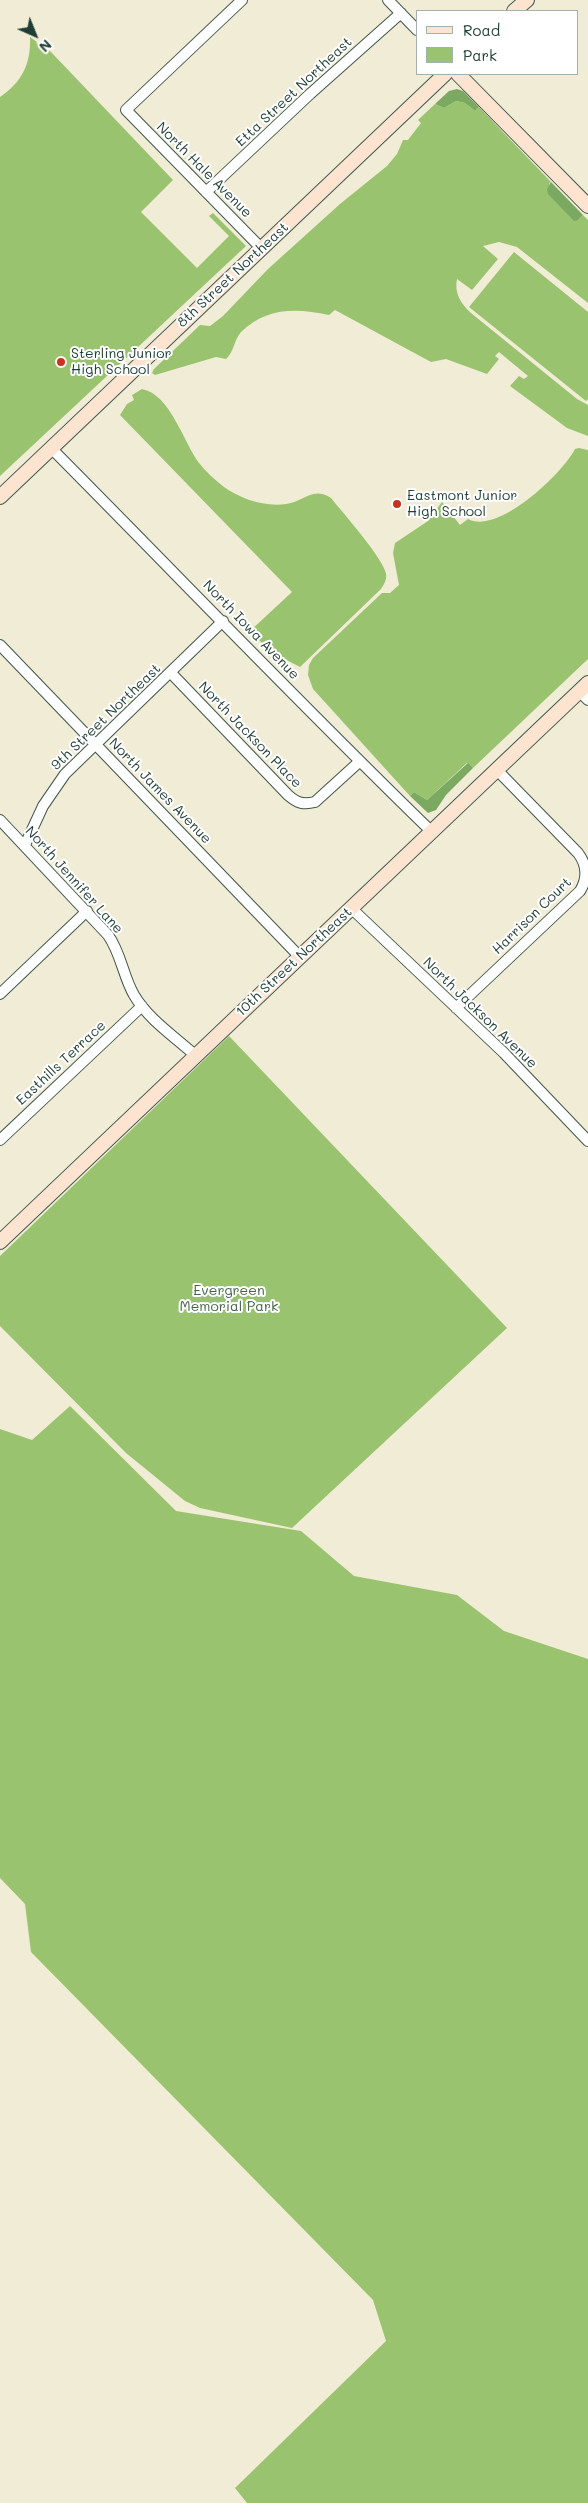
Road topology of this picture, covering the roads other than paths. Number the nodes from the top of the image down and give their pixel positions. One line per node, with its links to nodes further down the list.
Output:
1 (242, 0): 9 (street, North Hale Avenue)
2 (388, 0): 5 (street)
3 (526, 0): 4 (street)
4 (515, 10)
5 (401, 13): 6 (street); 9 (street, Etta Street Northeast)
6 (416, 29)
7 (443, 75): 11 (street, 8th Street Northeast)
8 (459, 75): 10 (street)
9 (206, 192): 11 (street, North Hale Avenue)
10 (588, 206)
11 (262, 248): 12 (street, 8th Street Northeast)
12 (51, 448): 13 (street, 8th Street Northeast); 14 (street, North Iowa Avenue)
13 (0, 497)
14 (223, 621): 16 (street, 9th Street Northeast); 19 (street, North Iowa Avenue)
15 (0, 645): 18 (street, North James Avenue)
16 (171, 673): 18 (street, 9th Street Northeast); 19 (street, North Jackson Place)
17 (585, 692): 20 (street, 10th Street Northeast)
18 (95, 744): 23 (street, 9th Street Northeast); 26 (street, North James Avenue)
19 (359, 762): 22 (street, North Iowa Avenue)
20 (497, 770): 22 (street, 10th Street Northeast); 29 (street, Harrison Court)
21 (0, 820): 23 (street, North Jennifer Lane)
22 (432, 832): 24 (street, 10th Street Northeast)
23 (25, 845): 25 (street, North Jennifer Lane)
24 (351, 908): 26 (street, 10th Street Northeast); 29 (street, North Jackson Avenue)
25 (86, 911): 27 (street); 28 (street, North Jennifer Lane)
26 (300, 957): 30 (street, 10th Street Northeast)
27 (0, 994)
28 (142, 1006): 30 (street, North Jennifer Lane); 31 (street, Easthills Terrace)
29 (456, 1008): 32 (street, North Jackson Avenue)
30 (195, 1055): 33 (street, 10th Street Northeast)
31 (0, 1140)
32 (588, 1142)
33 (0, 1242)

